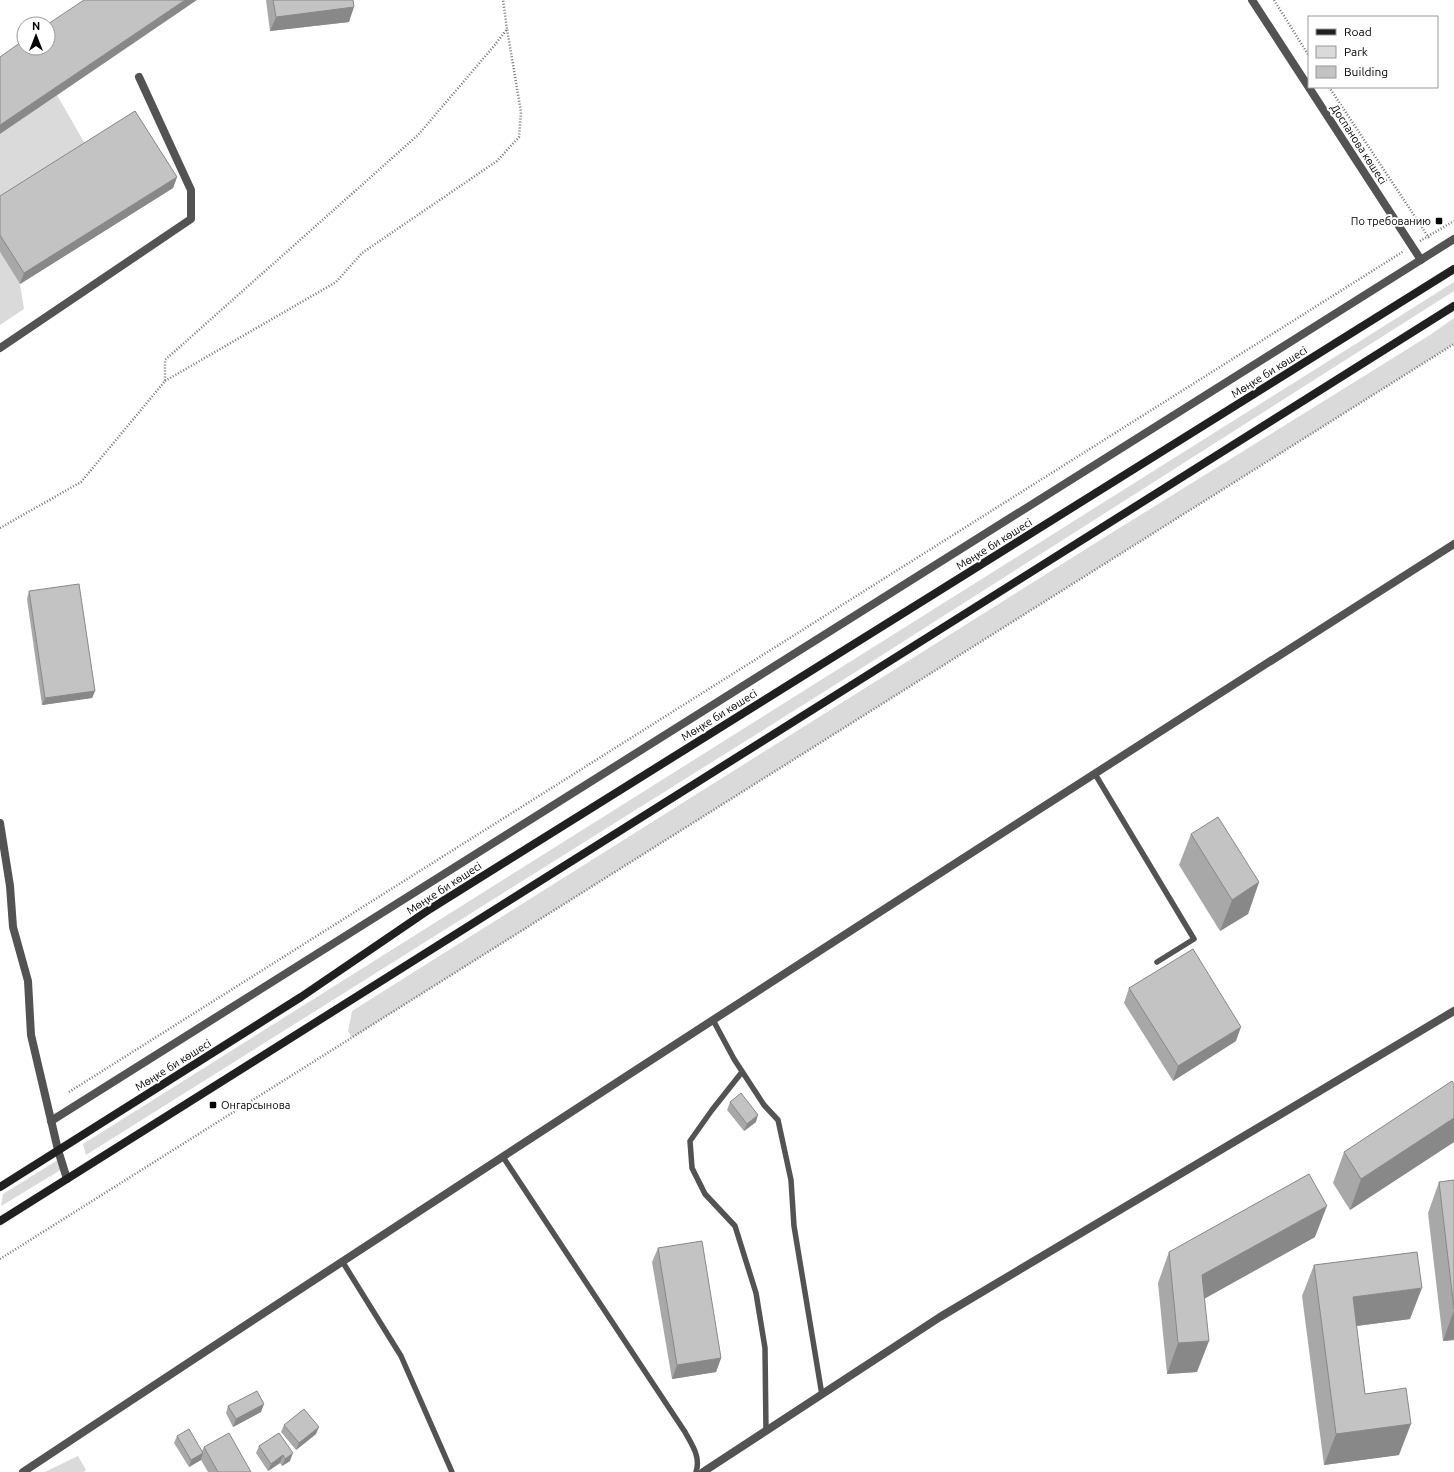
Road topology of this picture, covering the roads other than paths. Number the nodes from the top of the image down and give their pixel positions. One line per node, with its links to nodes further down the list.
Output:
1 (1252, 0): 3 (street, Доспанова көшесі)
2 (139, 77): 9 (street)
3 (1308, 86)
4 (1309, 88): 6 (street, Доспанова көшесі)
5 (1454, 239): 6 (street)
6 (1421, 260): 17 (street)
7 (1454, 269): 18 (main road, Мөңке би көшесі)
8 (1454, 306): 22 (main road)
9 (0, 348)
10 (1454, 544): 11 (street)
11 (1095, 774): 13 (lane); 15 (street)
12 (0, 823): 17 (street)
13 (1157, 962)
14 (1454, 1011): 26 (street)
15 (713, 1020): 16 (lane); 19 (street)
16 (742, 1072): 26 (lane); 27 (lane)
17 (51, 1121): 18 (street)
18 (58, 1150): 20 (main road, Мөңке би көшесі); 22 (street)
19 (503, 1156): 25 (street); 30 (lane)
20 (15, 1178): 21 (main road); 23 (main road, Мөңке би көшесі)
21 (0, 1179)
22 (67, 1179): 24 (main road)
23 (0, 1187)
24 (0, 1221)
25 (342, 1261): 28 (street); 29 (lane)
26 (822, 1395): 27 (street)
27 (766, 1431): 31 (street)
28 (23, 1472)
29 (452, 1472)
30 (696, 1472)
31 (703, 1472)

